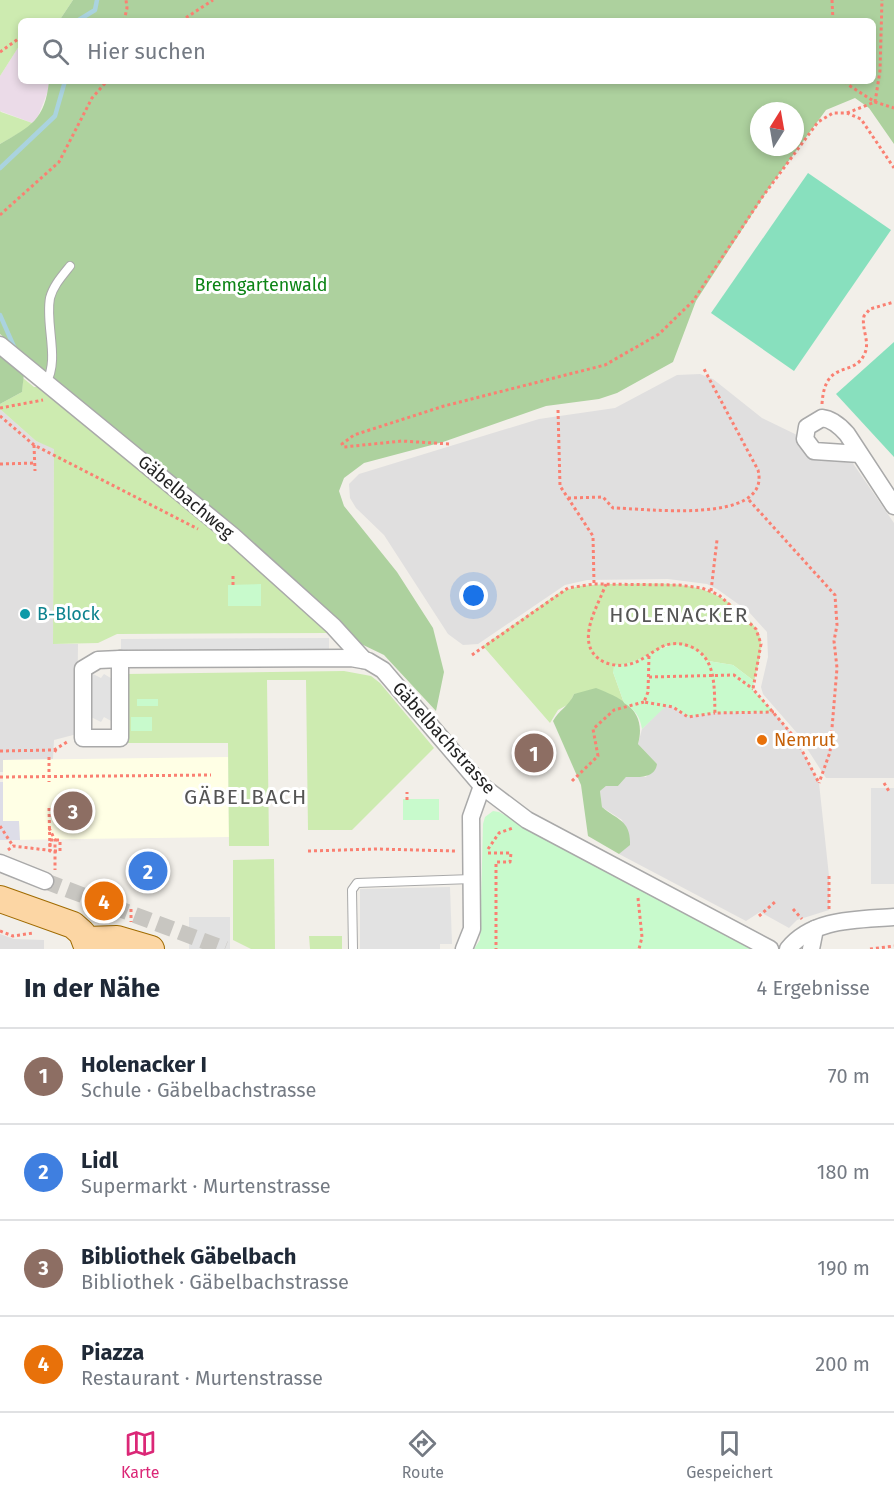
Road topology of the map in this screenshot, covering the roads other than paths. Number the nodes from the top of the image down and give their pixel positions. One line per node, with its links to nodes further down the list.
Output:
1 (70, 266): 3 (lane)
2 (0, 345): 3 (street, Gäbelbachweg)
3 (46, 383): 7 (street, Gäbelbachweg)
4 (860, 454): 4 (street); 5 (street)
5 (894, 506)
6 (120, 659): 6 (street); 7 (street)
7 (364, 660): 8 (street, Gäbelbachstrasse)
8 (482, 786): 10 (street); 19 (street, Gäbelbachstrasse)
9 (0, 863): 11 (street)
10 (472, 879): 17 (lane); 18 (street)
11 (45, 881)
12 (0, 899): 15 (main road)
13 (894, 917): 14 (street)
14 (809, 925): 20 (street); 21 (street)
15 (87, 945): 16 (main road)
16 (151, 949)
17 (353, 949)
18 (464, 949)
19 (770, 949)
20 (788, 949)
21 (811, 949)

